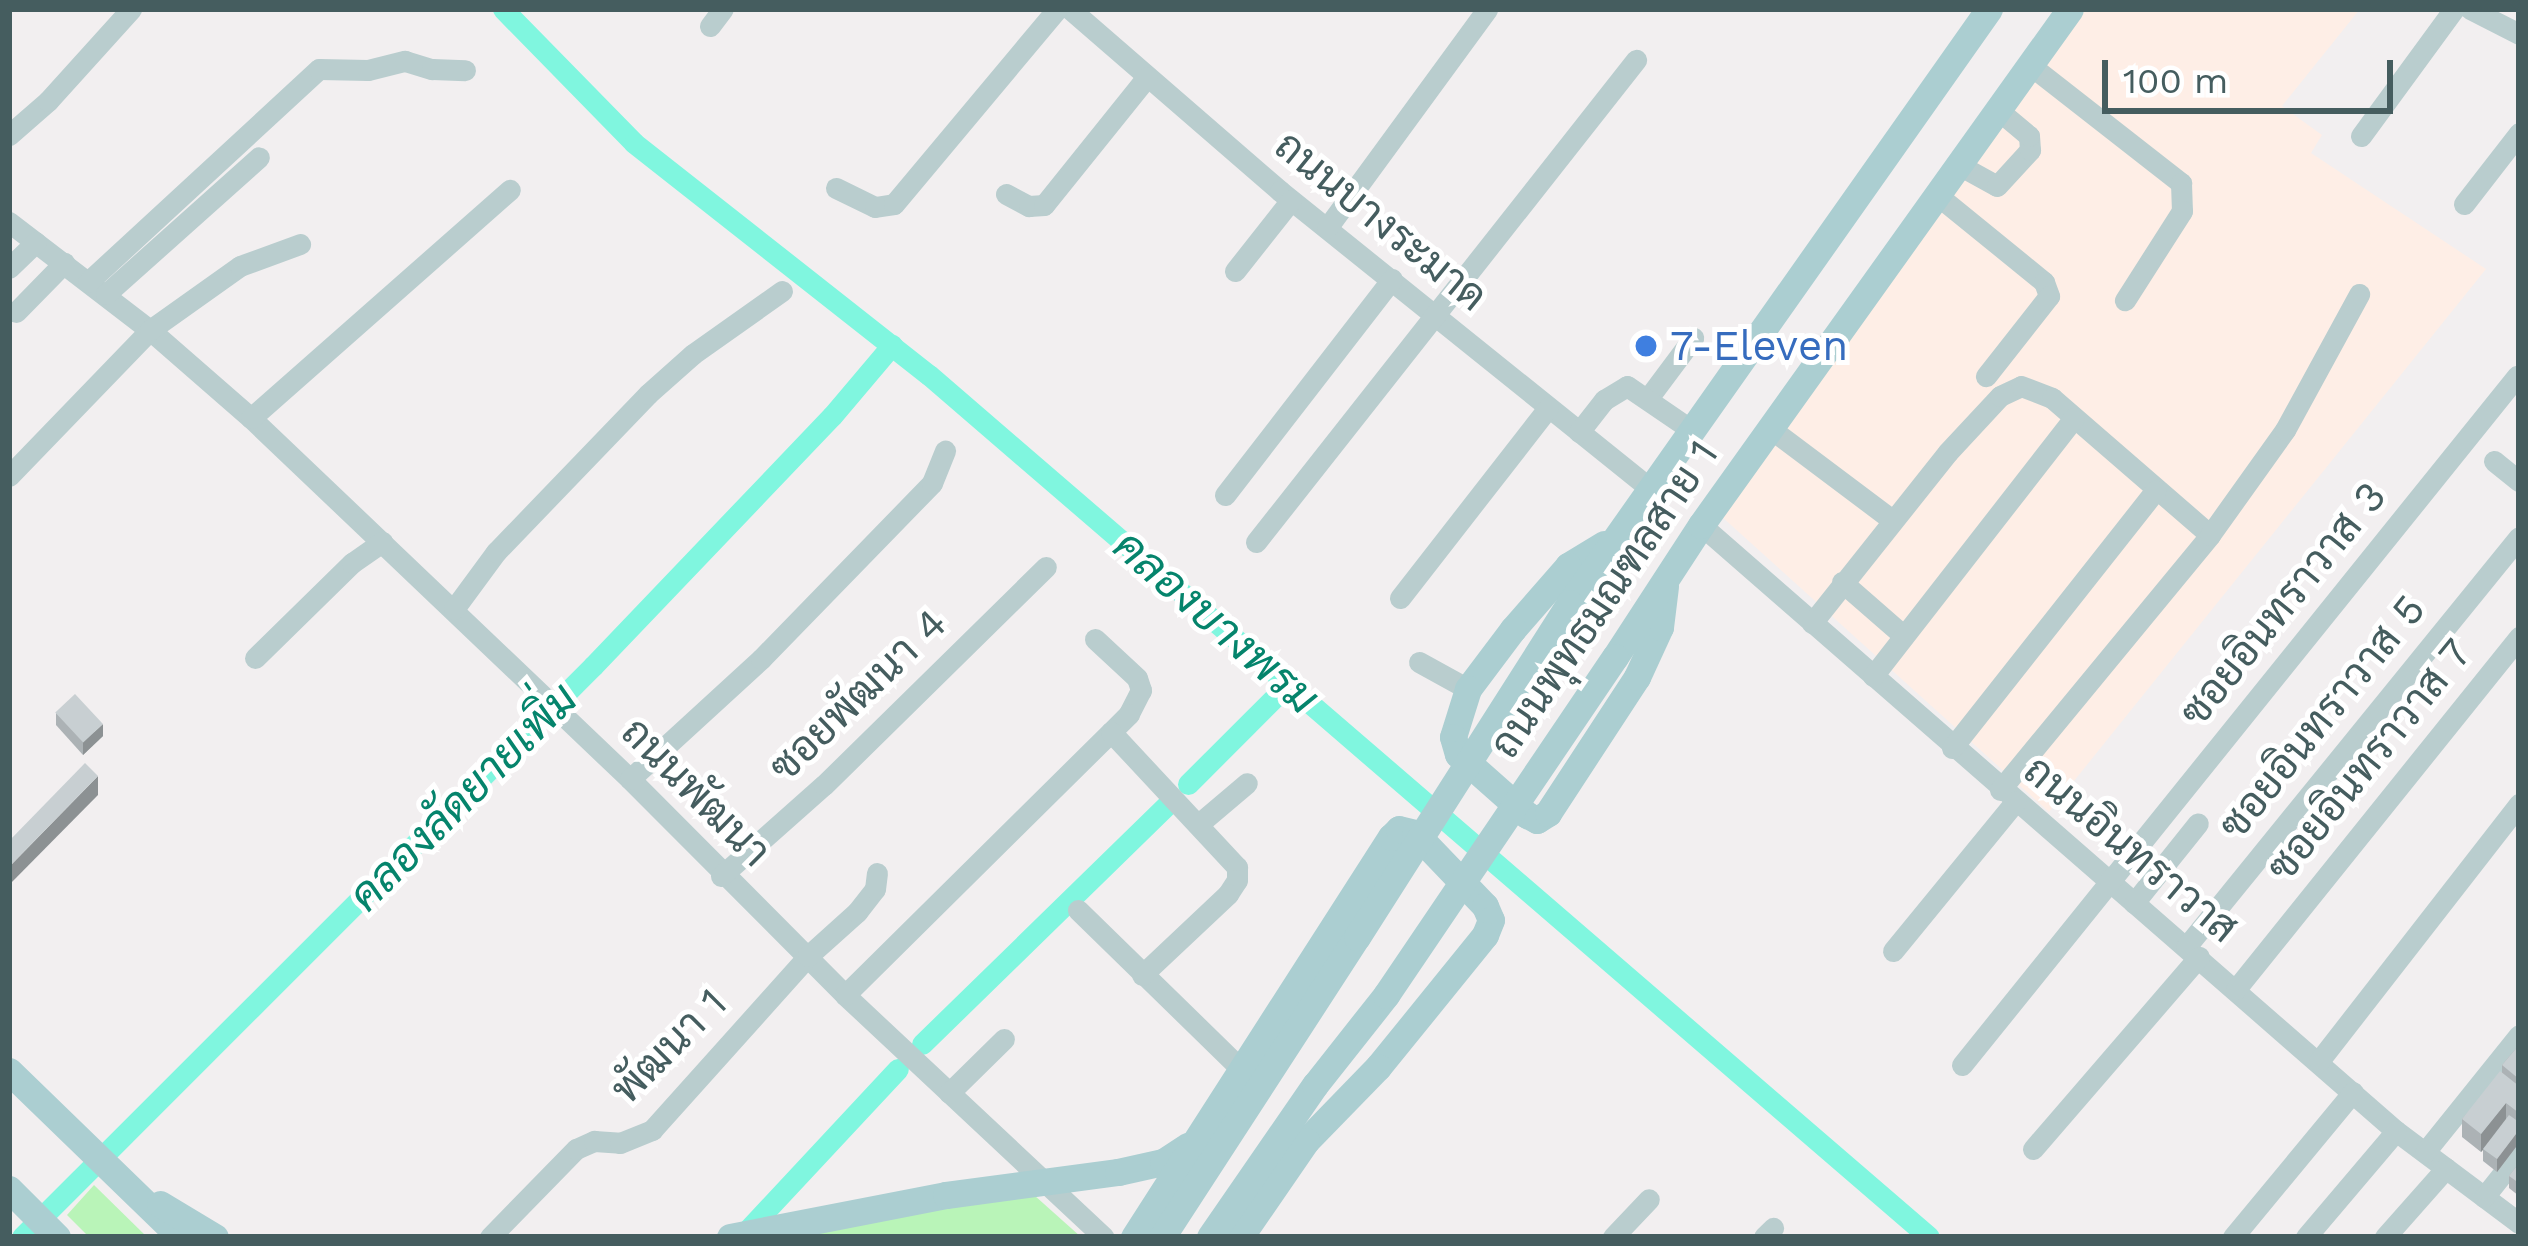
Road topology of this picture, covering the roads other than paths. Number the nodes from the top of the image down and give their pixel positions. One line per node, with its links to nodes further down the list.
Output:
1 (131, 9): 16 (street)
2 (1057, 9): 20 (street)
3 (1070, 9): 13 (street, ถนนบางระมาด)
4 (1487, 9): 27 (street)
5 (2070, 9): 11 (main road, ถนนพุทธมณฑลสาย 1)
6 (2454, 9): 17 (street)
7 (2470, 9): 9 (street)
8 (1984, 11): 48 (main road, ถนนพุทธมณฑลสาย 1)
9 (2519, 34)
10 (1636, 60): 39 (street)
11 (2030, 64): 14 (main road, ถนนพุทธมณฑลสาย 1); 37 (street)
12 (466, 70): 34 (street)
13 (1147, 77): 22 (street); 24 (street, ถนนบางระมาด)
14 (1998, 110): 19 (main road, ถนนพุทธมณฑลสาย 1); 19 (street)
15 (2519, 133): 25 (street)
16 (9, 134)
17 (2361, 136)
18 (259, 157): 34 (street)
19 (1959, 165): 23 (main road, ถนนพุทธมณฑลสาย 1)
20 (836, 188)
21 (510, 190): 46 (street)
22 (1006, 194)
23 (1937, 195): 42 (street); 49 (main road, ถนนพุทธมณฑลสาย 1)
24 (1291, 200): 27 (street, ถนนบางระมาด); 32 (street)
25 (2464, 204)
26 (9, 222): 28 (street, ถนนพัฒนา)
27 (1327, 228): 33 (street, ถนนบางระมาด)
28 (35, 242): 30 (street, ถนนพัฒนา); 31 (street)
29 (300, 244): 40 (street)
30 (64, 263): 34 (street, ถนนพัฒนา); 38 (street)
31 (9, 268)
32 (1235, 272)
33 (1392, 279): 39 (street, ถนนบางระมาด); 57 (street)
34 (97, 288): 40 (street, ถนนพัฒนา)
35 (782, 291): 69 (street)
36 (2359, 294): 60 (street)
37 (2125, 300)
38 (16, 312)
39 (1437, 315): 45 (street, ถนนบางระมาด); 64 (street)
40 (150, 330): 46 (street, ถนนพัฒนา); 53 (street)
41 (1693, 338): 44 (street)
42 (1986, 376)
43 (2517, 376): 88 (street, ซอยอินทราวาส 3)
44 (1649, 397): 48 (street); 50 (street)
45 (1548, 408): 50 (street, ถนนบางระมาด); 68 (street)
46 (251, 418): 63 (street, ถนนพัฒนา)
47 (2074, 418): 56 (street); 58 (street); 71 (street)
48 (1690, 429): 55 (main road, ถนนพุทธมณฑลสาย 1)
49 (1771, 429): 58 (street); 59 (main road, ถนนพุทธมณฑลสาย 1)
50 (1579, 432): 55 (street, ถนนบางระมาด)
51 (945, 451): 80 (street)
52 (2494, 460): 54 (street)
53 (9, 476)
54 (2519, 481)
55 (1648, 487): 62 (main road, ถนนพุทธมณฑลสาย 1)
56 (2155, 491): 60 (street); 79 (street)
57 (1225, 495)
58 (1891, 519): 67 (street)
59 (1701, 525): 66 (main road, ถนนพุทธมณฑลสาย 1); 70 (street, ถนนอินทราวาส)
60 (2210, 535): 82 (street)
61 (2519, 537): 92 (street, ซอยอินทราวาส 5)
62 (1613, 538): 77 (main road); 99 (main road, ถนนพุทธมณฑลสาย 1, bridge)
63 (382, 542): 69 (street, ถนนพัฒนา); 74 (street)
64 (1256, 542)
65 (1046, 567): 87 (street, ซอยพัฒนา 4)
66 (1666, 581): 77 (main road); 97 (main road, ถนนพุทธมณฑลสาย 1, bridge)
67 (1842, 582): 70 (street); 71 (street)
68 (1400, 598)
69 (454, 609): 80 (street, ถนนพัฒนา)
70 (1812, 622): 76 (street, ถนนอินทราวาส)
71 (1904, 636): 76 (street)
72 (2519, 637): 95 (street, ซอยอินทราวาส 7)
73 (1095, 639): 78 (street)
74 (255, 658)
75 (1419, 662): 77 (street)
76 (1873, 676): 79 (street, ถนนอินทราวาส)
77 (1468, 689)
78 (1111, 733): 84 (street); 96 (street)
79 (1952, 748): 82 (street, ถนนอินทราวาส)
80 (630, 779): 87 (street, ถนนพัฒนา)
81 (1247, 783): 84 (street)
82 (2007, 796): 88 (street, ถนนอินทราวาส); 91 (street)
83 (2519, 804): 101 (street)
84 (1201, 822): 94 (street)
85 (2198, 823): 89 (street)
86 (877, 873): 93 (street, พัฒนา 1)
87 (721, 875): 93 (street, ถนนพัฒนา)
88 (2110, 882): 89 (street, ถนนอินทราวาส); 102 (street, ซอยอินทราวาส 3)
89 (2134, 903): 92 (street, ถนนอินทราวาส)
90 (1078, 910): 94 (street)
91 (1893, 951)
92 (2193, 952): 95 (street, ถนนอินทราวาส); 111 (street, ซอยอินทราวาส 5)
93 (808, 956): 96 (street, ถนนพัฒนา); 124 (street, พัฒนา 1)
94 (1142, 975): 103 (street)
95 (2236, 989): 101 (street, ถนนอินทราวาส)
96 (845, 995): 106 (street, ถนนพัฒนา)
97 (1371, 1020): 110 (main road); 129 (main road, ถนนพุทธมณฑลสาย 1)
98 (2519, 1035): 112 (street)
99 (1290, 1038): 107 (main road); 128 (main road, ถนนพุทธมณฑลสาย 1)
100 (1004, 1039): 106 (street)
101 (2319, 1061): 105 (street, ถนนอินทราวาส)
102 (1962, 1065)
103 (1243, 1070): 107 (main road); 110 (main road)
104 (9, 1071): 116 (main road)
105 (2353, 1092): 108 (street, ถนนอินทราวาส); 132 (street)
106 (949, 1093): 115 (street, ถนนพัฒนา)
107 (1223, 1099): 109 (main road)
108 (2396, 1131): 112 (street, ถนนอินทราวาส); 133 (street)
109 (1196, 1141): 115 (main road); 127 (main road)
110 (1306, 1141): 130 (main road)
111 (2033, 1150)
112 (2425, 1152): 114 (street, ถนนอินทราวาส)
113 (2519, 1153): 118 (street)
114 (2446, 1168): 118 (street, ถนนอินทราวาส); 134 (street)
115 (1043, 1180): 125 (main road); 126 (street, ถนนพัฒนา)
116 (126, 1183): 122 (main road); 123 (main road)
117 (9, 1189): 121 (main road)
118 (2484, 1197): 120 (street, ถนนอินทราวาส)
119 (1649, 1199): 131 (street)
120 (2513, 1227)
121 (57, 1237)
122 (179, 1237)
123 (215, 1237)
124 (490, 1237)
125 (730, 1237)
126 (1103, 1237)
127 (1134, 1237)
128 (1162, 1237)
129 (1210, 1237)
130 (1240, 1237)
131 (1613, 1237)
132 (2233, 1237)
133 (2306, 1237)
134 (2385, 1237)

